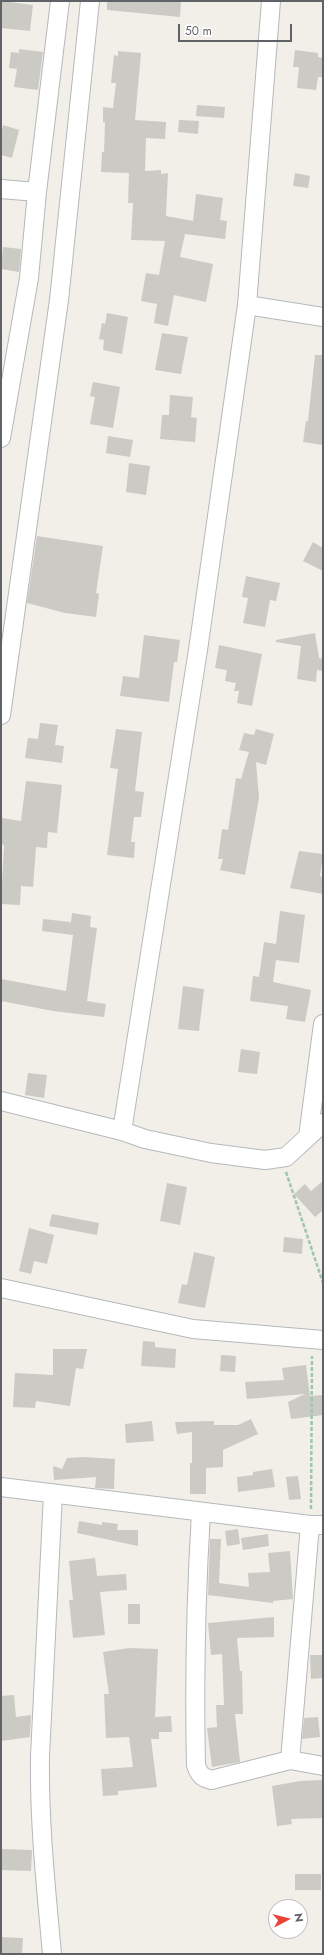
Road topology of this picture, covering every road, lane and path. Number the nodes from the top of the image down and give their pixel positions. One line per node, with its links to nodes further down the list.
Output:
1 (60, 1): 5 (street)
2 (90, 1): 9 (street)
3 (271, 1): 6 (street)
4 (1, 189): 5 (street)
5 (37, 192): 8 (street)
6 (247, 305): 7 (street); 13 (street)
7 (323, 317)
8 (1, 438)
9 (1, 715)
10 (323, 1024): 14 (street)
11 (1, 1101): 13 (street)
12 (323, 1123): 14 (street)
13 (122, 1131): 15 (street)
14 (308, 1137): 15 (street)
15 (281, 1158): 16 (path)
16 (323, 1283)
17 (1, 1288): 18 (street)
18 (318, 1340): 22 (path)
19 (1, 1487): 20 (street)
20 (53, 1494): 21 (street); 25 (street)
21 (201, 1512): 22 (street); 23 (street)
22 (317, 1525): 23 (street)
23 (290, 1760): 24 (street)
24 (323, 1766)
25 (52, 1954)

